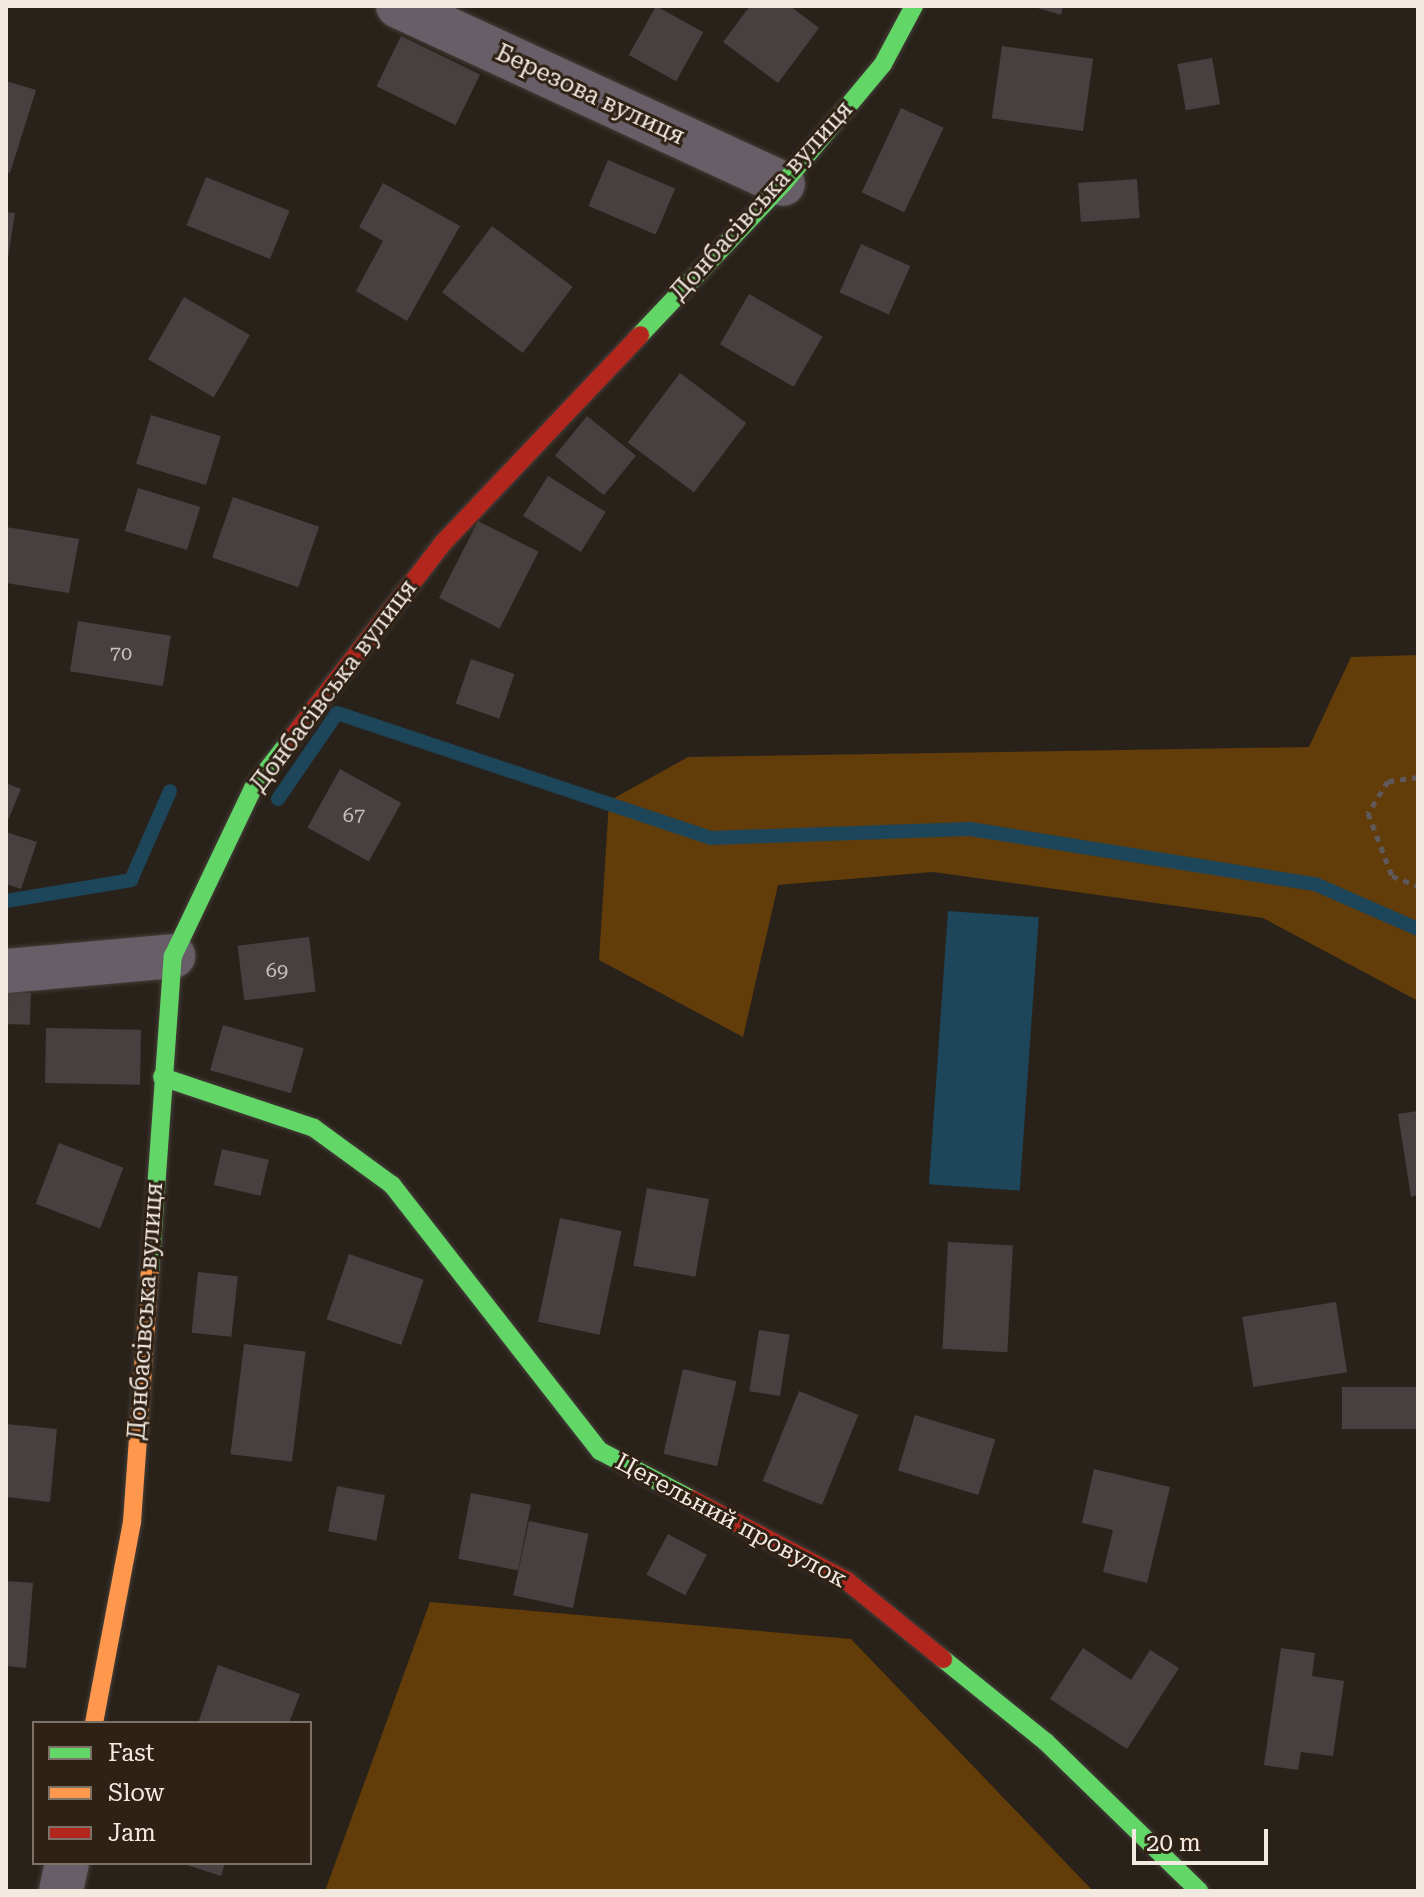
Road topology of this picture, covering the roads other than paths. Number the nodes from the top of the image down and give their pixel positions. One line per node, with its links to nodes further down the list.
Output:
1 (398, 6): 3 (street, Березова вулиця)
2 (914, 6): 3 (street, Донбасівська вулиця)
3 (783, 184): 4 (street, Донбасівська вулиця)
4 (173, 956): 5 (street); 6 (street, Донбасівська вулиця)
5 (6, 971)
6 (162, 1077): 7 (street, Донбасівська вулиця); 10 (street, Цегельний провулок)
7 (94, 1721)
8 (67, 1865): 9 (street)
9 (61, 1891)
10 (1199, 1891)

